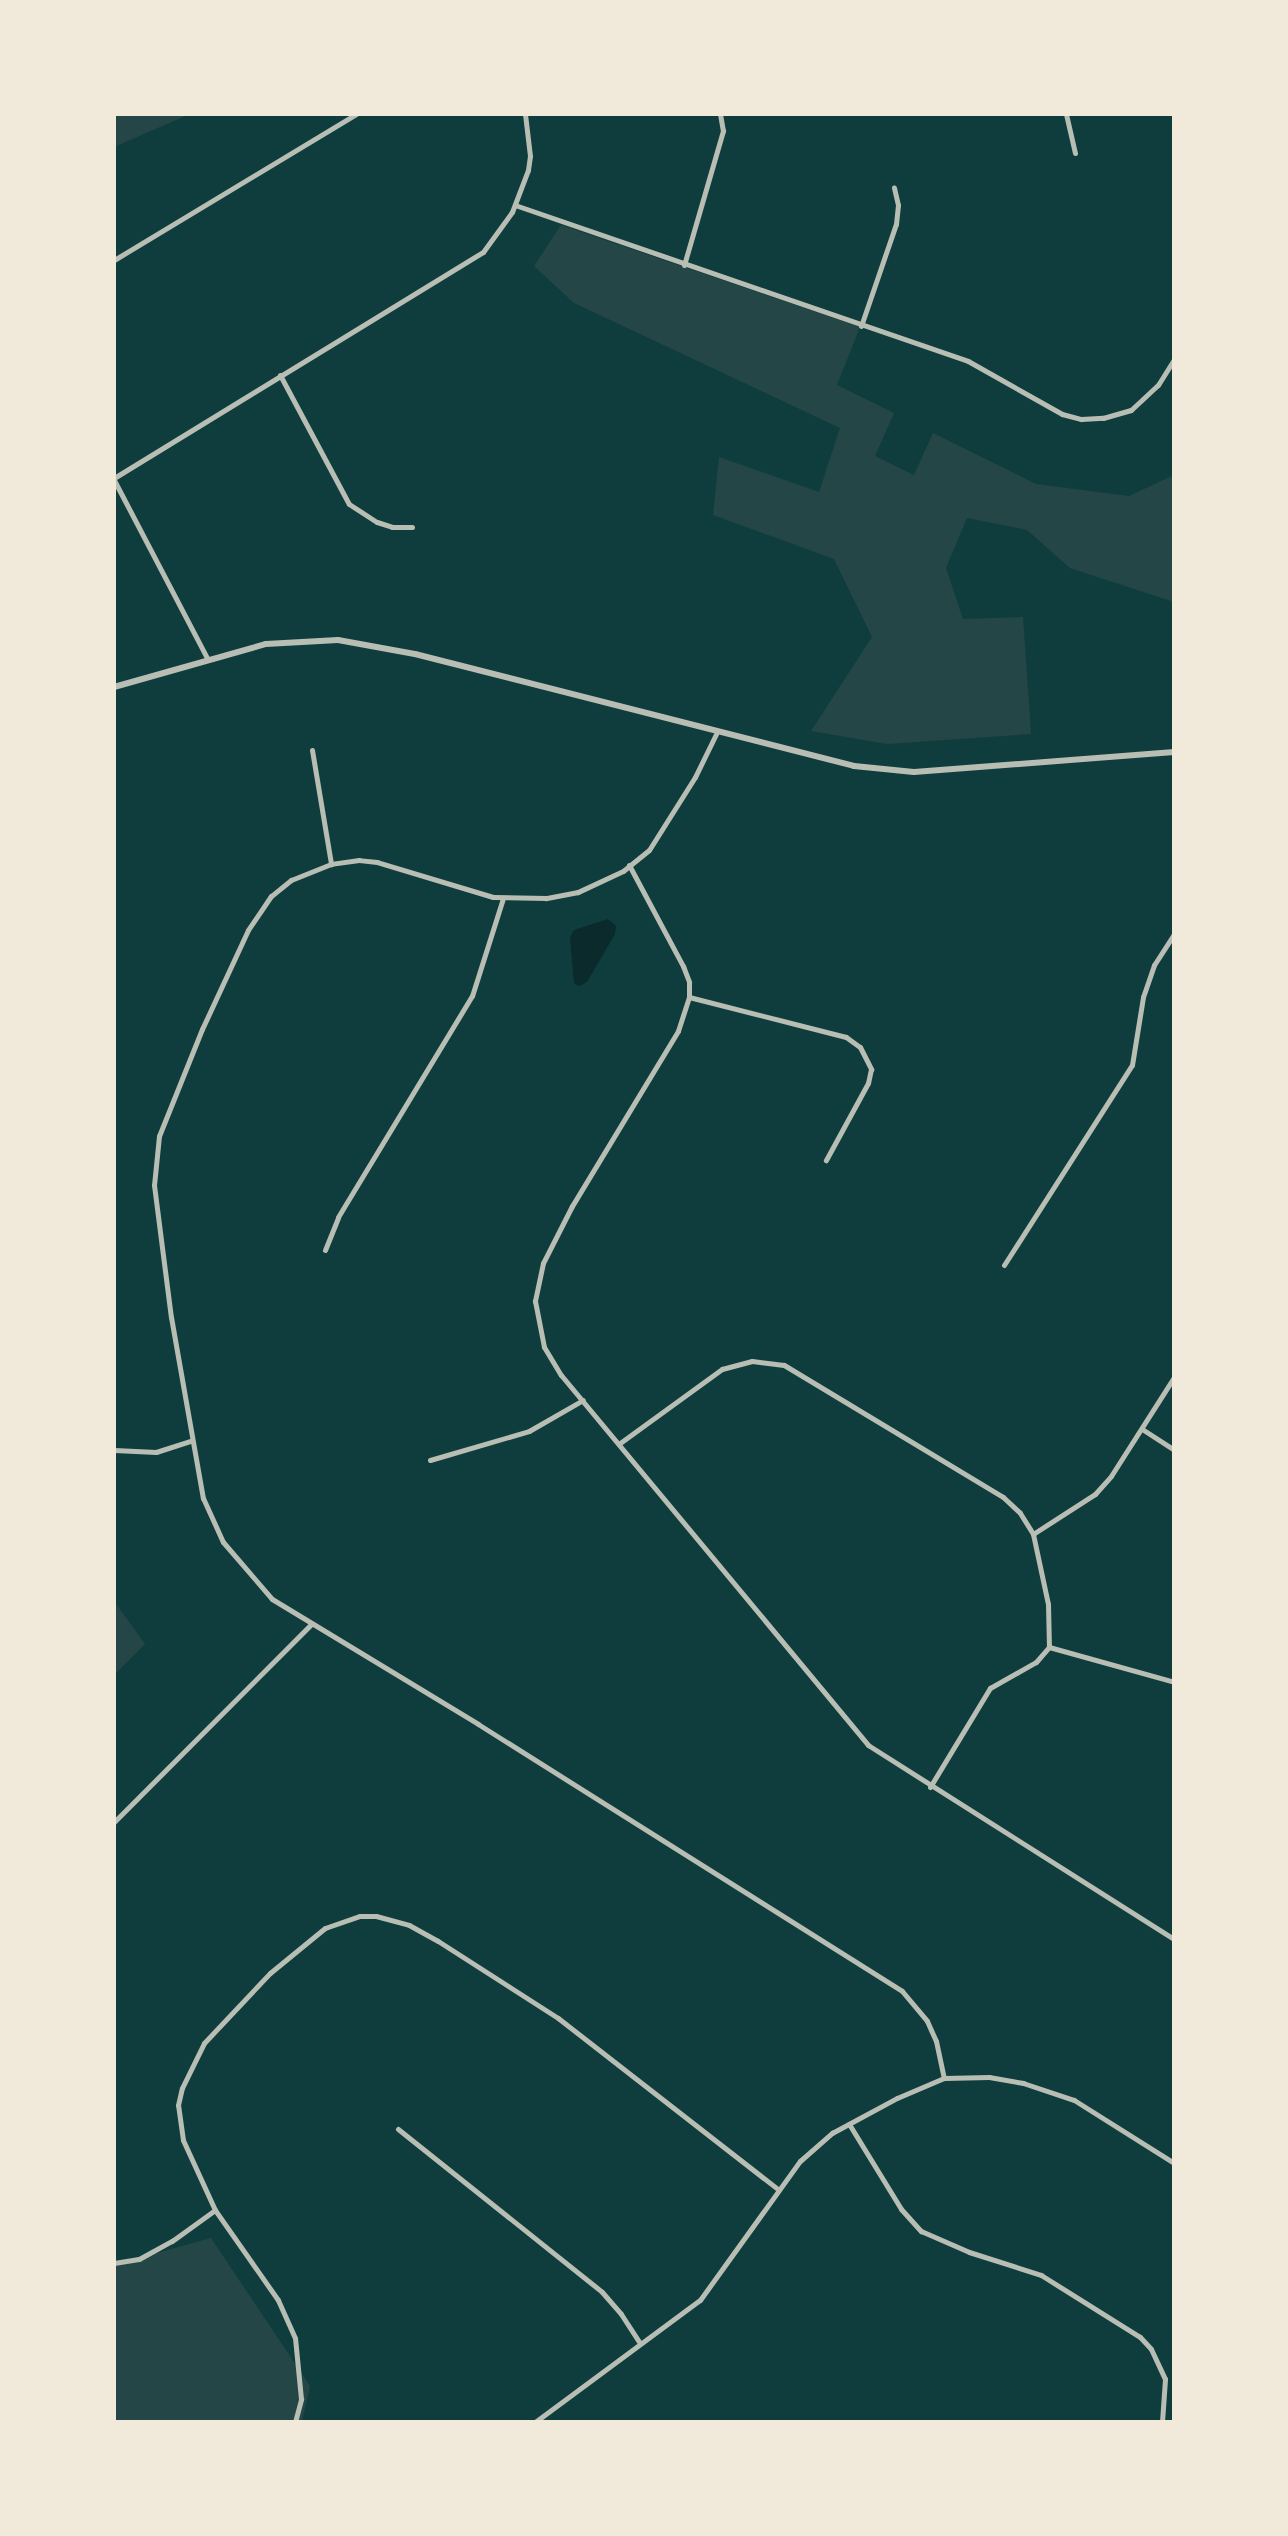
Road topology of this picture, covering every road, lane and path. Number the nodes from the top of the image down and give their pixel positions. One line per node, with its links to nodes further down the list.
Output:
1 (356, 114): 8 (street)
2 (525, 114): 7 (street)
3 (720, 114): 9 (street)
4 (1066, 114): 5 (street)
5 (1075, 153)
6 (894, 187): 10 (street)
7 (515, 205): 9 (street); 12 (street)
8 (114, 260)
9 (684, 265): 10 (street)
10 (861, 326): 11 (street)
11 (1174, 359)
12 (280, 375): 13 (street); 14 (street)
13 (114, 479): 15 (street)
14 (412, 527)
15 (207, 658): 16 (street); 17 (street)
16 (114, 687)
17 (716, 734): 19 (street); 21 (street)
18 (312, 750): 20 (street)
19 (1174, 752)
20 (331, 864): 22 (street); 31 (street)
21 (629, 865): 22 (street); 24 (street)
22 (503, 898): 26 (street)
23 (1174, 934): 27 (street)
24 (689, 997): 25 (street); 29 (street)
25 (826, 1160)
26 (325, 1250)
27 (1004, 1265)
28 (1174, 1377): 30 (street)
29 (583, 1400): 32 (street); 35 (street)
30 (1142, 1429): 34 (street); 36 (street)
31 (192, 1440): 33 (street); 37 (street)
32 (620, 1443): 36 (street); 40 (street)
33 (114, 1450)
34 (1174, 1450)
35 (430, 1460)
36 (1033, 1534): 38 (street)
37 (312, 1624): 41 (street); 43 (street)
38 (1049, 1647): 39 (street); 40 (street)
39 (1174, 1682)
40 (930, 1787): 42 (street)
41 (114, 1822)
42 (1174, 1939)
43 (944, 2078): 44 (street); 46 (street)
44 (849, 2124): 47 (street); 53 (street)
45 (398, 2129): 50 (street)
46 (1174, 2163)
47 (778, 2189): 48 (street); 50 (street)
48 (215, 2210): 49 (street); 51 (street)
49 (114, 2263)
50 (640, 2343): 52 (street)
51 (295, 2422)
52 (535, 2422)
53 (1162, 2422)

